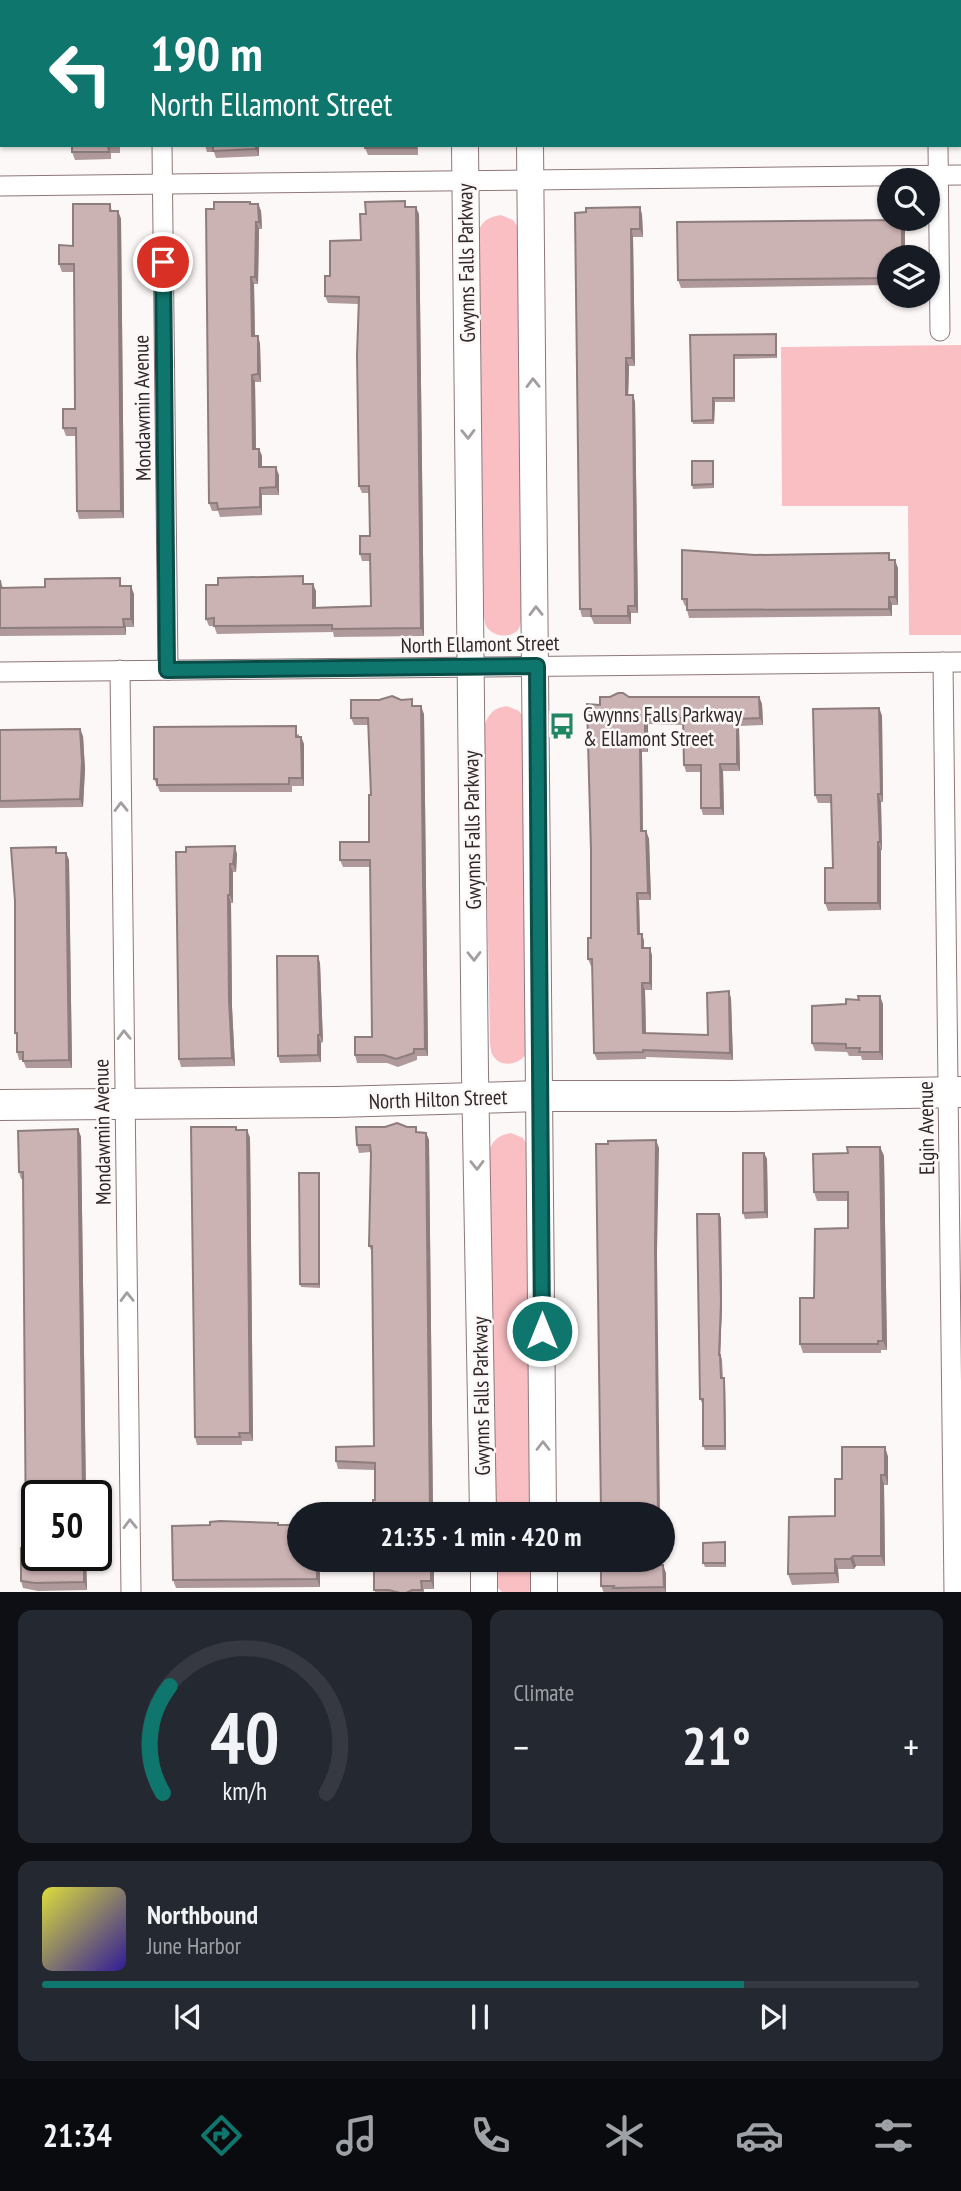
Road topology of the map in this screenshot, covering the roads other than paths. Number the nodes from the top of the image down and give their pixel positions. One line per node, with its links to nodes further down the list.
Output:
1 (162, 147): 11 (street, Mondawmin Avenue)
2 (465, 147): 9 (main road, Gwynns Falls Parkway)
3 (530, 147): 10 (main road)
4 (938, 147): 5 (street)
5 (939, 168)
6 (940, 175): 7 (street)
7 (961, 175)
8 (877, 176): 10 (street)
9 (466, 180): 10 (street); 11 (street); 17 (main road, Gwynns Falls Parkway, one-way to 17)
10 (531, 180): 16 (main road, one-way to 10)
11 (162, 184): 12 (street); 19 (street, Mondawmin Avenue)
12 (0, 186)
13 (939, 231): 14 (street)
14 (940, 331)
15 (952, 662): 16 (street, North Ellamont Street); 21 (street, Elgin Avenue)
16 (537, 666): 17 (street, North Ellamont Street); 22 (main road)
17 (470, 667): 19 (street, North Ellamont Street); 23 (main road, Gwynns Falls Parkway, one-way to 23)
18 (120, 670): 19 (street, North Ellamont Street); 20 (street, North Ellamont Street); 24 (street, Mondawmin Avenue, one-way to 18)
19 (167, 670)
20 (0, 672)
21 (954, 1092): 22 (main road, North Hilton Street); 33 (street, Elgin Avenue)
22 (540, 1096): 23 (main road, North Hilton Street); 27 (main road, one-way to 22)
23 (476, 1097): 24 (main road, North Hilton Street); 26 (main road, Gwynns Falls Parkway, one-way to 26)
24 (125, 1103): 25 (main road, North Hilton Street); 30 (street, Mondawmin Avenue, one-way to 24)
25 (0, 1105)
26 (483, 1502)
27 (543, 1502)
28 (484, 1572): 31 (main road)
29 (544, 1572): 32 (main road)
30 (131, 1592)
31 (484, 1592)
32 (544, 1592)
33 (954, 1592)

